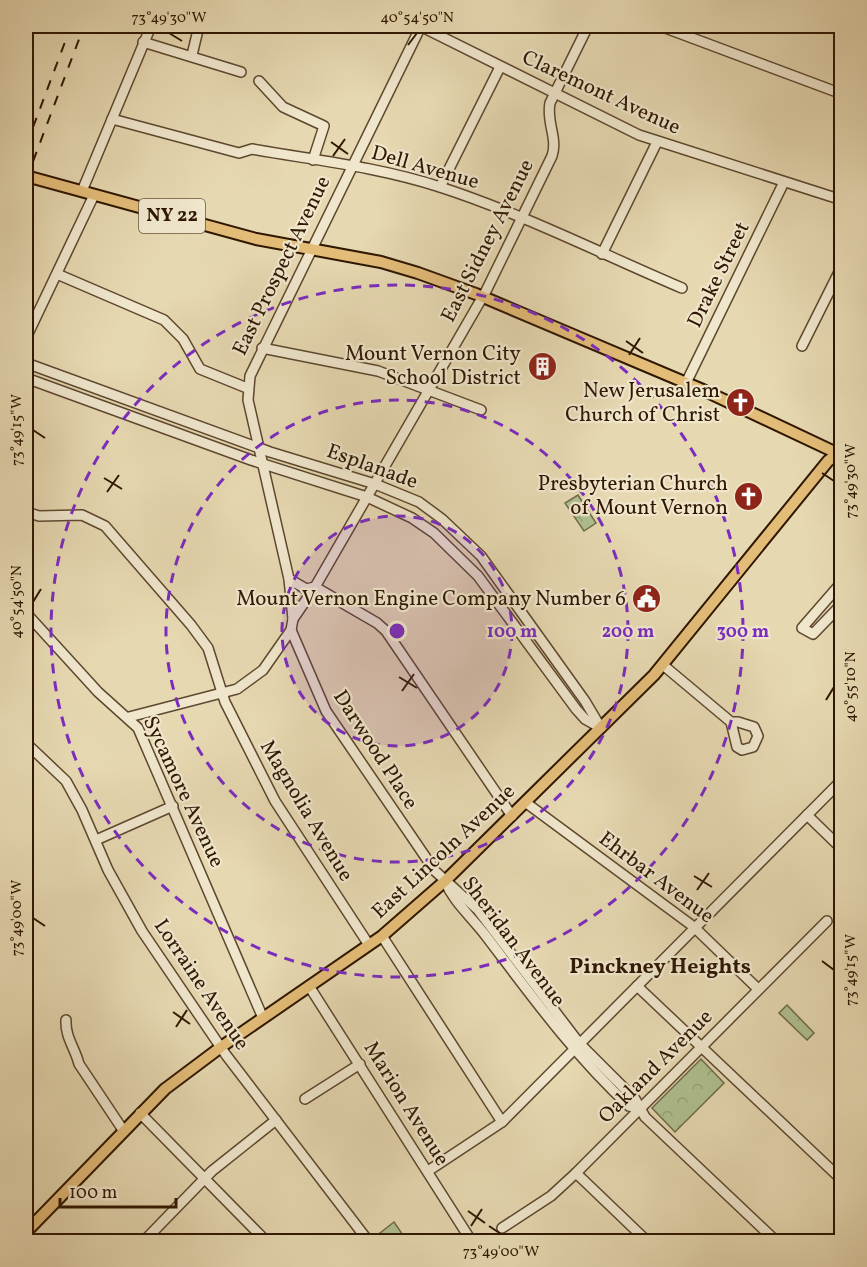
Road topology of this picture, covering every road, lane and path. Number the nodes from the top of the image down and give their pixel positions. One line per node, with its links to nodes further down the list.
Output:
1 (151, 26): 6 (street)
2 (193, 26): 7 (street)
3 (421, 26): 8 (street, Claremont Avenue); 16 (street, East Prospect Avenue)
4 (588, 26): 11 (street, East Sidney Avenue)
5 (660, 26): 12 (street)
6 (143, 42): 7 (street); 13 (street)
7 (192, 55): 9 (street)
8 (500, 67): 11 (street, Claremont Avenue); 19 (street)
9 (242, 72)
10 (259, 81): 15 (street)
11 (554, 93): 14 (street, Claremont Avenue); 23 (street, East Sidney Avenue)
12 (842, 94)
13 (112, 119): 15 (street, Dell Avenue); 20 (street)
14 (657, 142): 18 (street, Claremont Avenue); 25 (street)
15 (313, 160): 16 (street, Dell Avenue)
16 (352, 166): 19 (street, Dell Avenue); 24 (street, East Prospect Avenue)
17 (26, 176): 20 (main road, NY 22)
18 (784, 182): 22 (street, Claremont Avenue); 35 (street, Drake Street)
19 (440, 187): 23 (street, Dell Avenue)
20 (82, 191): 21 (main road, NY 22)
21 (94, 195): 24 (main road, NY 22); 27 (street)
22 (842, 200)
23 (522, 219): 25 (street, Dell Avenue); 29 (street, East Sidney Avenue)
24 (311, 248): 29 (main road, NY 22); 32 (street, East Prospect Avenue)
25 (603, 254): 28 (street, Dell Avenue)
26 (842, 266): 31 (street)
27 (57, 274): 30 (street); 36 (street)
28 (682, 288)
29 (482, 297): 35 (main road, NY 22); 37 (street, East Sidney Avenue)
30 (26, 338)
31 (802, 346)
32 (262, 348): 36 (street, East Prospect Avenue); 37 (street)
33 (26, 363): 39 (street, Esplanade)
34 (26, 378): 41 (street, Esplanade)
35 (687, 383): 40 (main road, NY 22)
36 (248, 388): 39 (street, East Prospect Avenue)
37 (429, 388): 38 (street); 42 (street, East Sidney Avenue)
38 (481, 410)
39 (258, 447): 41 (street, East Prospect Avenue); 42 (street, Esplanade)
40 (840, 452): 52 (main road, East Lincoln Avenue)
41 (262, 462): 43 (street, Esplanade); 45 (street, East Prospect Avenue)
42 (375, 484): 43 (street, East Sidney Avenue); 56 (street, Esplanade)
43 (367, 497): 47 (street, East Sidney Avenue); 56 (street, Esplanade)
44 (26, 512): 53 (street, Magnolia Avenue)
45 (289, 579): 47 (street); 50 (street, East Prospect Avenue)
46 (842, 582): 48 (street)
47 (315, 587): 50 (street, East Sidney Avenue); 62 (street)
48 (842, 604)
49 (26, 613): 54 (street, Sycamore Avenue)
50 (293, 619): 51 (street, East Prospect Avenue)
51 (291, 630): 53 (street, East Prospect Avenue); 65 (street, Darwood Place)
52 (663, 665): 55 (street); 56 (main road, East Lincoln Avenue)
53 (222, 693): 54 (street, East Prospect Avenue); 69 (street, Magnolia Avenue)
54 (129, 717): 60 (street, Sycamore Avenue)
55 (731, 722)
56 (601, 728): 59 (main road, East Lincoln Avenue)
57 (26, 743): 63 (street, Lorraine Avenue)
58 (842, 780): 61 (street)
59 (525, 802): 62 (main road, East Lincoln Avenue); 67 (street, Ehrbar Avenue)
60 (173, 806): 63 (street); 73 (street, Sycamore Avenue)
61 (807, 815): 64 (street); 67 (street)
62 (512, 816): 65 (main road, East Lincoln Avenue)
63 (96, 840): 76 (street, Lorraine Avenue)
64 (842, 849)
65 (445, 881): 68 (main road, East Lincoln Avenue); 75 (street, Sheridan Avenue)
66 (826, 921): 72 (street, Oakland Avenue)
67 (694, 927): 71 (street); 72 (street, Ehrbar Avenue)
68 (382, 936): 69 (main road, East Lincoln Avenue); 83 (street)
69 (369, 945): 70 (main road, East Lincoln Avenue)
70 (309, 986): 73 (main road, East Lincoln Avenue); 78 (street, Marion Avenue)
71 (637, 986): 75 (street); 77 (street)
72 (758, 989): 77 (street, Oakland Avenue)
73 (263, 1018): 76 (main road, East Lincoln Avenue)
74 (66, 1020): 84 (street)
75 (576, 1046): 80 (street, Sheridan Avenue); 83 (street)
76 (221, 1047): 81 (main road, East Lincoln Avenue); 82 (street, Lorraine Avenue)
77 (699, 1047): 80 (street, Oakland Avenue); 88 (street)
78 (360, 1064): 79 (street); 85 (street, Marion Avenue)
79 (305, 1099)
80 (638, 1108): 86 (street, Oakland Avenue); 96 (street, Sheridan Avenue)
81 (140, 1113): 84 (main road, East Lincoln Avenue); 87 (street)
82 (276, 1120): 87 (street); 91 (street, Lorraine Avenue)
83 (502, 1122): 85 (street)
84 (123, 1130): 90 (main road, East Lincoln Avenue)
85 (428, 1171): 94 (street, Marion Avenue)
86 (576, 1173): 89 (street, Oakland Avenue); 95 (street)
87 (206, 1177): 92 (street); 93 (street)
88 (842, 1180)
89 (502, 1228)
90 (26, 1232)
91 (366, 1238)
92 (266, 1241)
93 (143, 1242)
94 (472, 1242)
95 (648, 1242)
96 (777, 1242)

